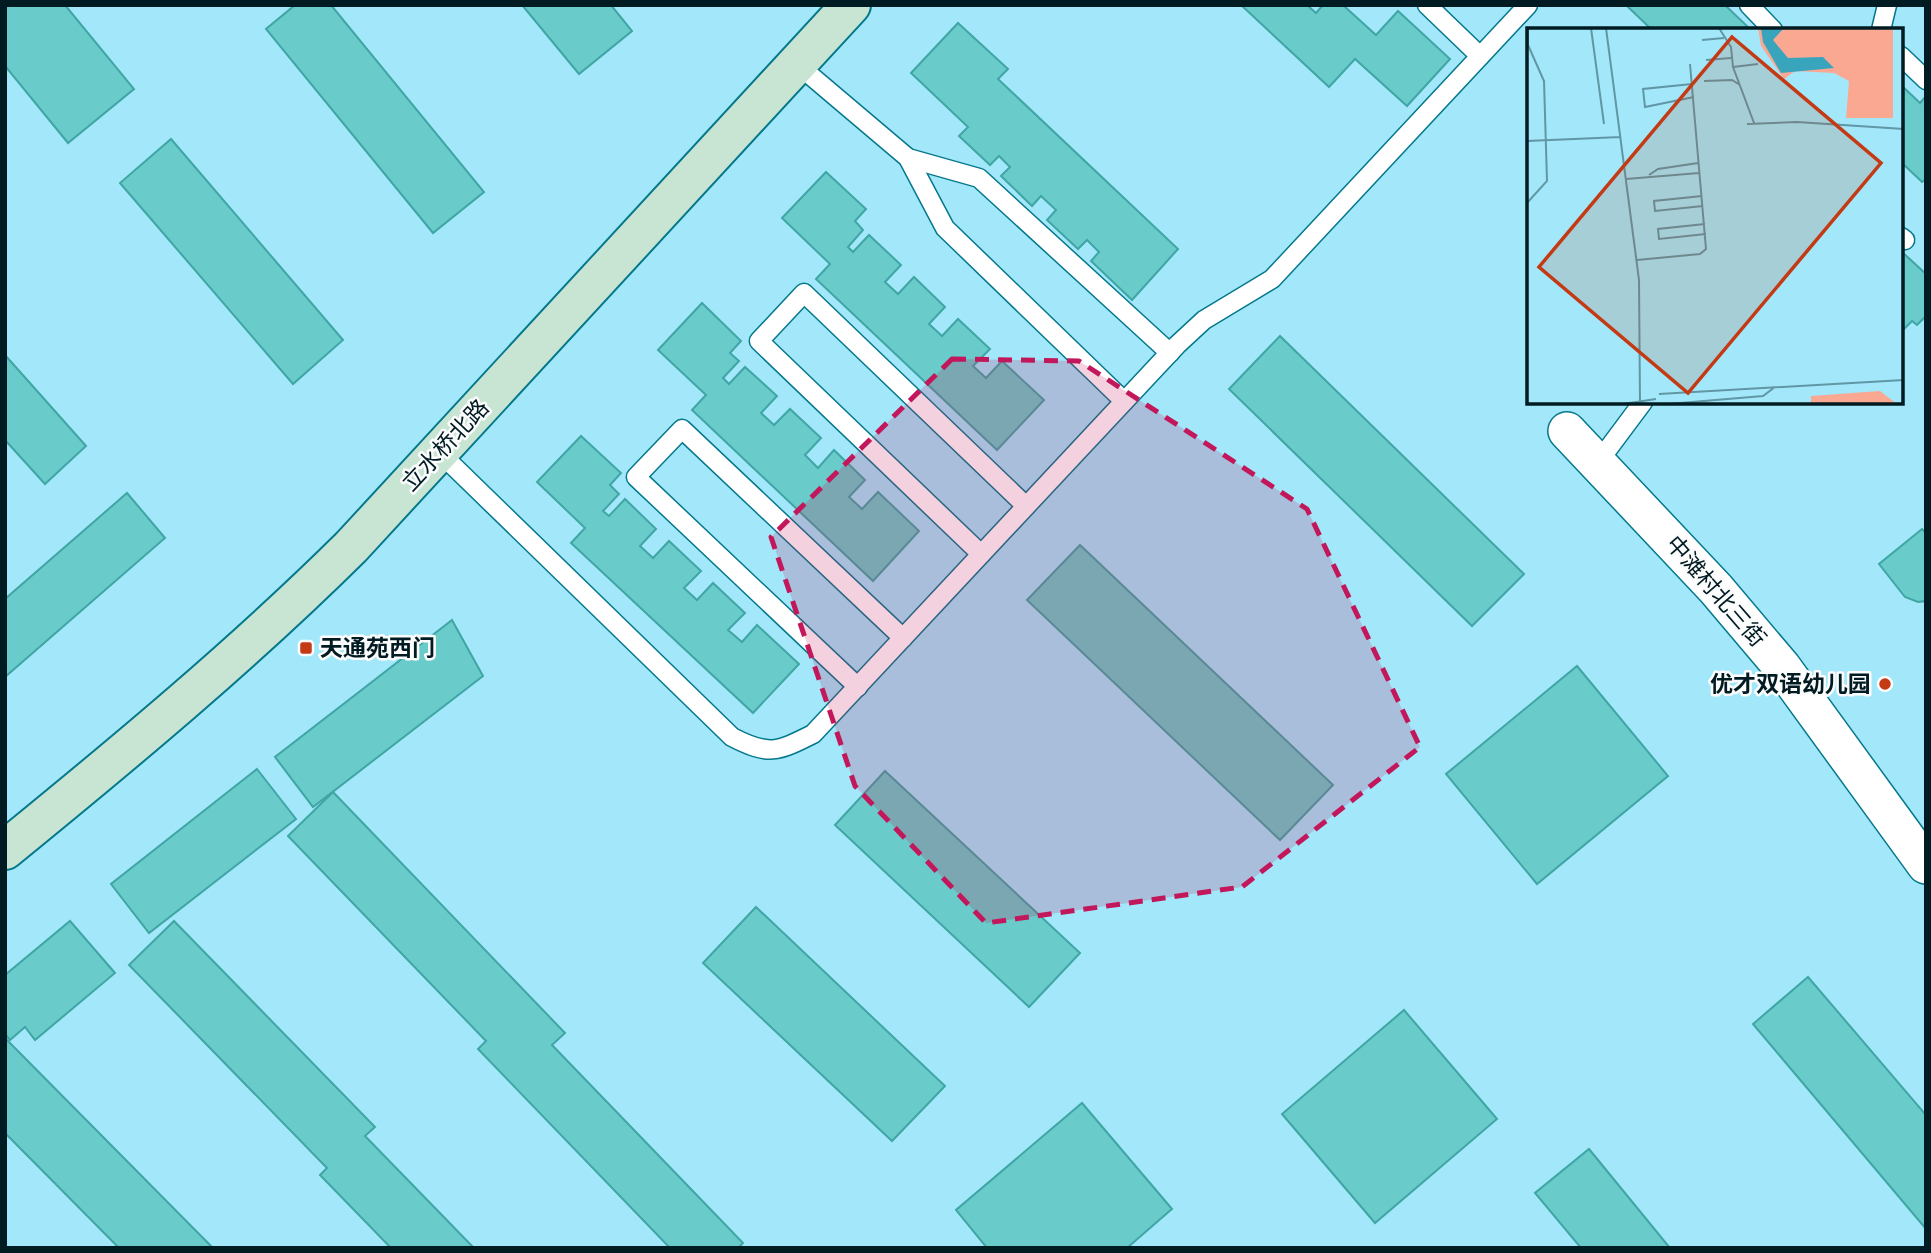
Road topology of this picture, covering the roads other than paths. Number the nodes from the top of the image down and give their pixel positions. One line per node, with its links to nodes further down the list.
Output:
1 (851, 5): 10 (street, 立水桥北路)
2 (1427, 5): 8 (lane)
3 (1528, 5): 8 (lane)
4 (1749, 5): 6 (lane)
5 (1887, 5): 7 (lane)
6 (1771, 28)
7 (1881, 28)
8 (1480, 56): 13 (lane)
9 (1903, 58): 11 (lane)
10 (797, 64): 12 (lane); 17 (street, 立水桥北路)
11 (1926, 80)
12 (908, 159): 13 (lane); 14 (lane)
13 (1170, 353): 14 (lane)
14 (1124, 401): 19 (lane)
15 (1642, 404): 18 (lane)
16 (1567, 430): 18 (street, 中滩村北三街)
17 (439, 452): 22 (lane); 23 (street, 立水桥北路)
18 (1599, 461): 24 (street, 中滩村北三街)
19 (1026, 506): 20 (lane); 20 (lane)
20 (981, 554): 21 (lane)
21 (903, 638): 22 (lane); 22 (lane)
22 (858, 687)
23 (5, 850)
24 (1926, 865)

